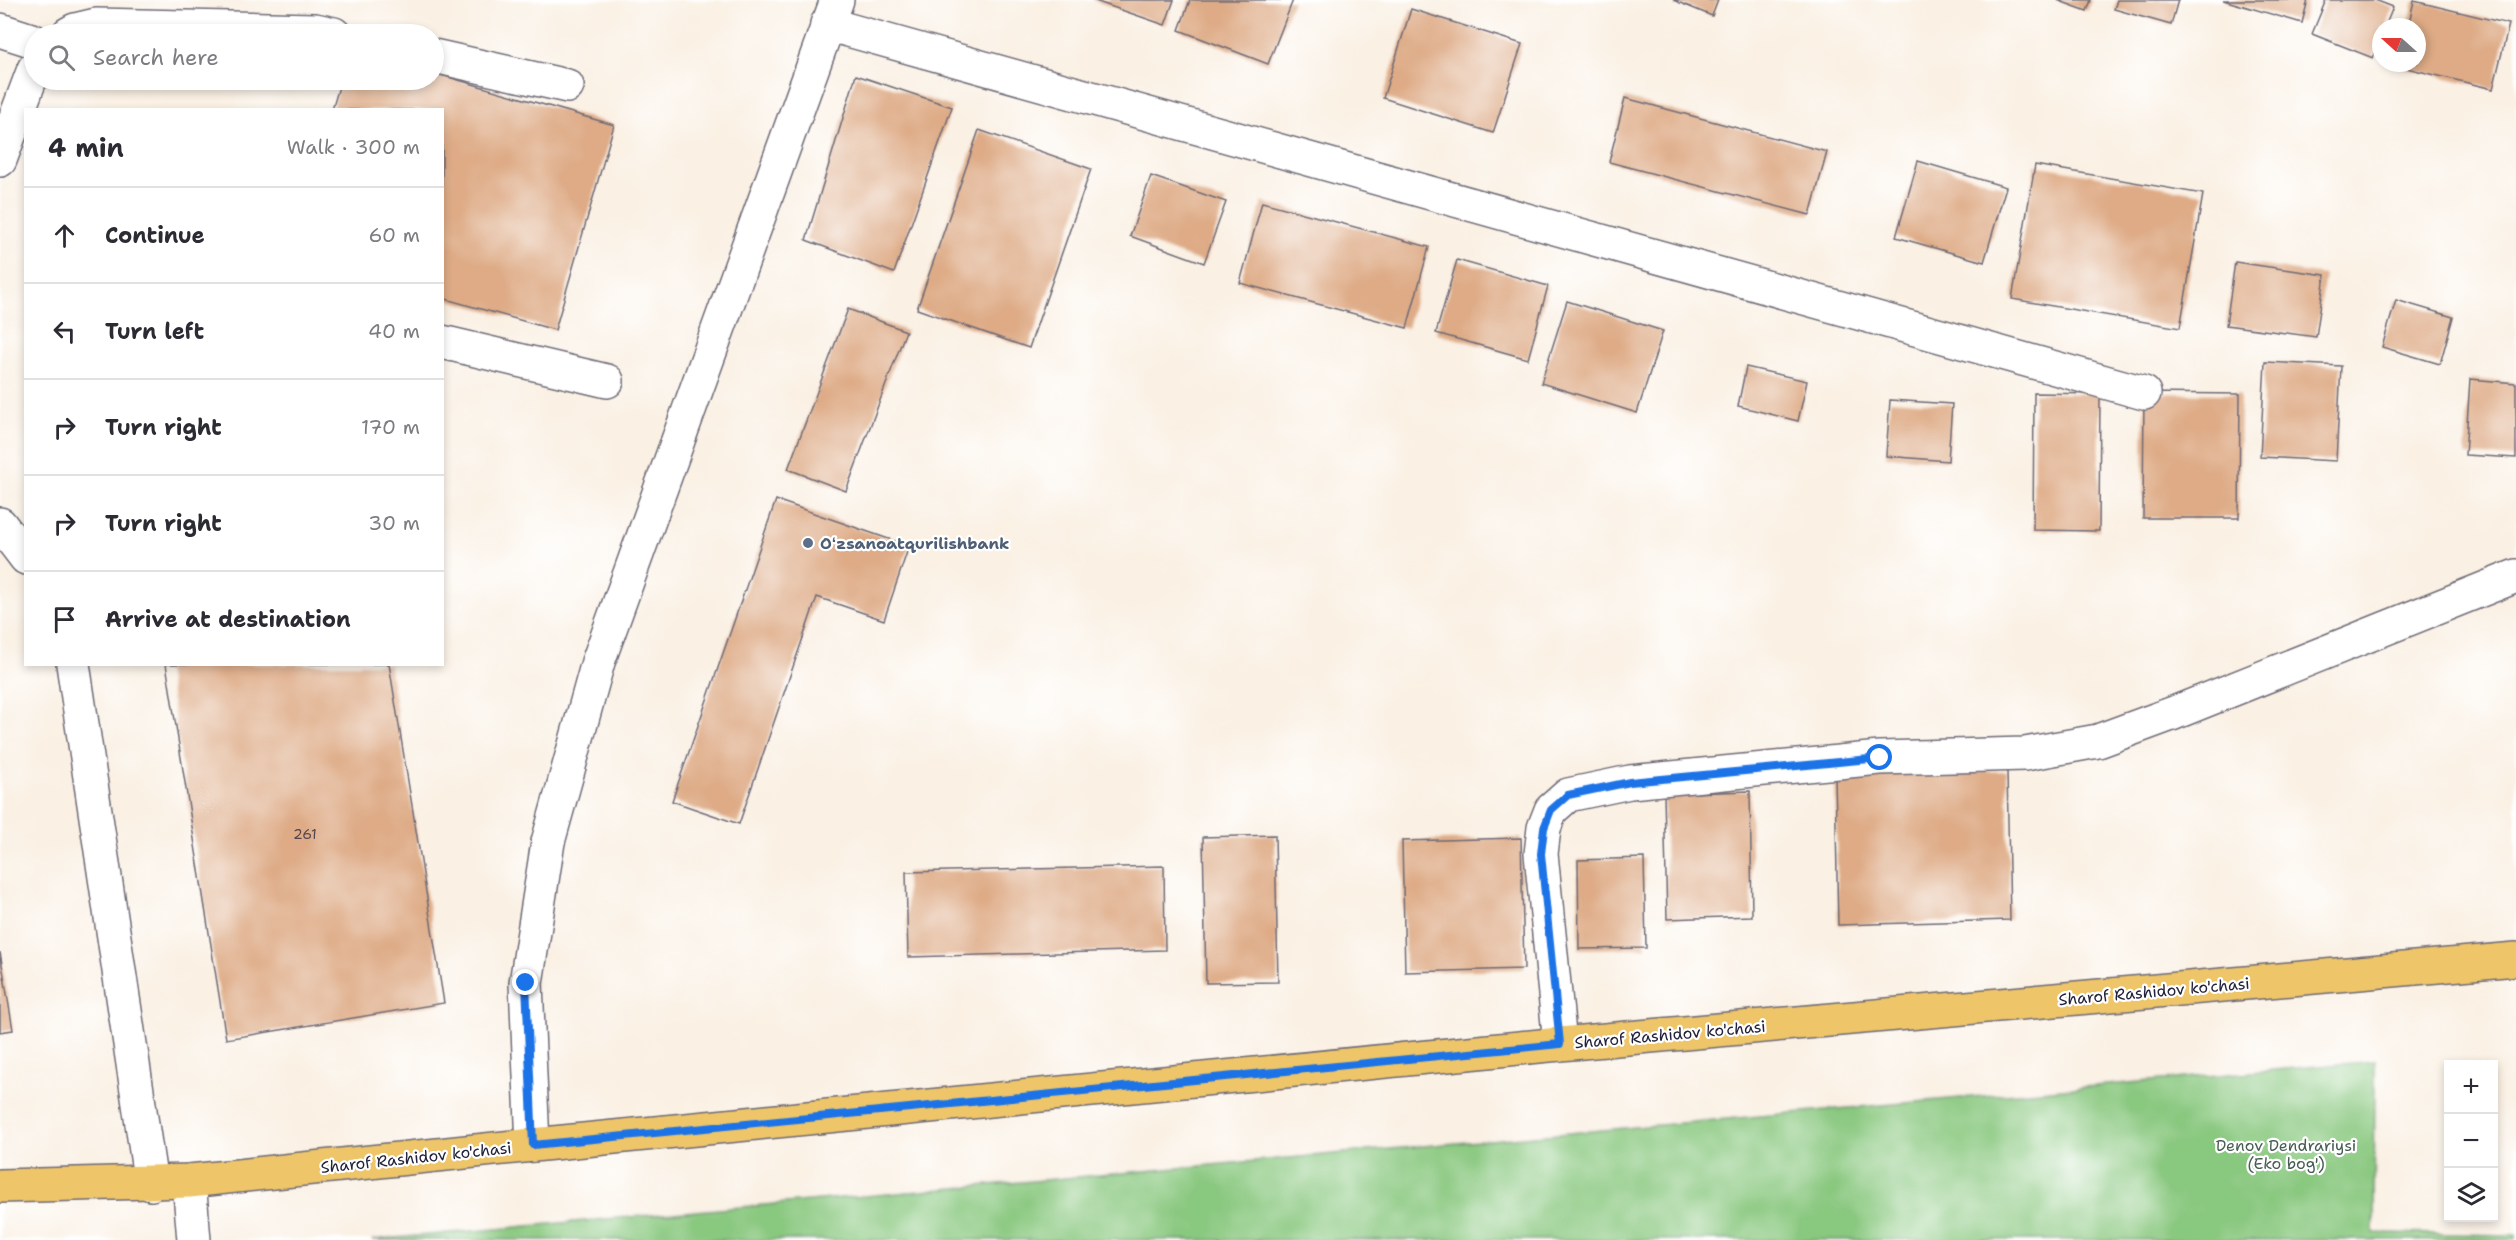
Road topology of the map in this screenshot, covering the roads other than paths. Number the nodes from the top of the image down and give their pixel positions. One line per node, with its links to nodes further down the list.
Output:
1 (832, 12): 10 (street); 17 (street)
2 (0, 30): 3 (street)
3 (24, 38)
4 (444, 58): 5 (street)
5 (567, 86)
6 (26, 90): 7 (street)
7 (0, 160)
8 (444, 342): 9 (street)
9 (607, 381)
10 (2144, 393)
11 (0, 524): 12 (street)
12 (24, 555)
13 (2516, 576): 16 (street)
14 (73, 666): 19 (street)
15 (2516, 959): 16 (main road, Sharof Rashidov ko'chasi)
16 (1560, 1044): 17 (main road, Sharof Rashidov ko'chasi)
17 (533, 1145): 18 (main road, Sharof Rashidov ko'chasi)
18 (189, 1181): 19 (main road, Sharof Rashidov ko'chasi); 21 (street)
19 (151, 1184): 20 (main road, Sharof Rashidov ko'chasi)
20 (0, 1186)
21 (194, 1240)

